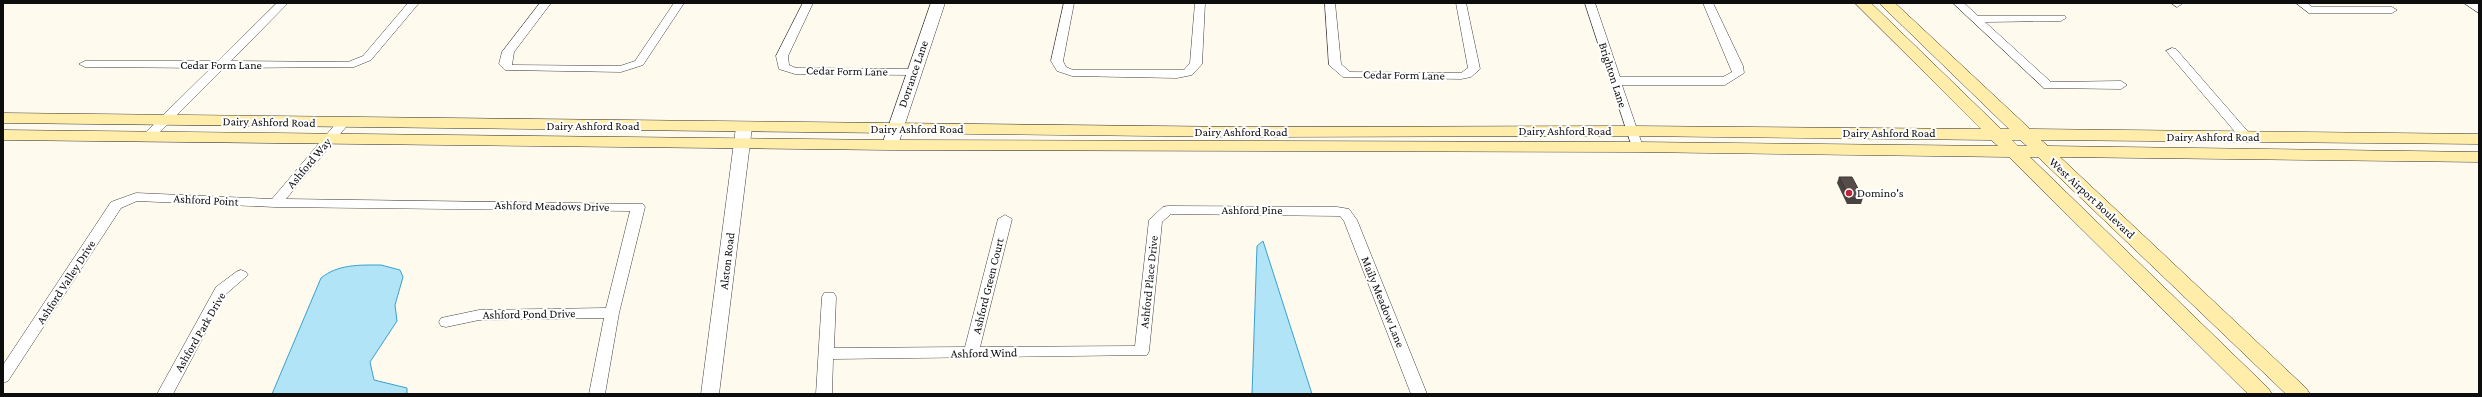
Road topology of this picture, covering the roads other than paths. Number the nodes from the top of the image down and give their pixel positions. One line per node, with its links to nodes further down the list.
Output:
1 (284, 3): 24 (street)
2 (414, 3): 24 (street, Cedar Form Lane)
3 (546, 3): 4 (street)
4 (679, 3)
5 (808, 3): 25 (street, Cedar Form Lane)
6 (938, 3): 25 (street, Dorrance Lane)
7 (1070, 3): 8 (street)
8 (1200, 3)
9 (1330, 3): 10 (street, Cedar Form Lane)
10 (1462, 3)
11 (1590, 3): 26 (street, Brighton Lane)
12 (1708, 3): 26 (street)
13 (1862, 3): 28 (main road, West Airport Boulevard)
14 (1886, 3): 36 (main road, West Airport Boulevard)
15 (1958, 3): 21 (street)
16 (2301, 3): 19 (street)
17 (2471, 3): 18 (street)
18 (2479, 9)
19 (2392, 10)
20 (2061, 18): 21 (street)
21 (1977, 19): 27 (street)
22 (2172, 51): 40 (street)
23 (86, 64): 24 (street, Cedar Form Lane)
24 (222, 65): 30 (street)
25 (913, 72): 32 (street, Dorrance Lane)
26 (1615, 81): 33 (street, Brighton Lane)
27 (2121, 86)
28 (1966, 105): 34 (main road); 35 (main road, West Airport Boulevard)
29 (3, 118): 30 (main road, Dairy Ashford Road)
30 (165, 120): 31 (main road, Dairy Ashford Road); 39 (street)
31 (342, 124): 38 (main road, Dairy Ashford Road); 41 (street, Ashford Way)
32 (895, 129): 38 (main road, Dairy Ashford Road); 43 (main road, Dairy Ashford Road); 44 (street, Dorrance Lane)
33 (1631, 131): 34 (main road, Dairy Ashford Road); 43 (main road, Dairy Ashford Road); 45 (street, Brighton Lane)
34 (1950, 134): 35 (main road, Dairy Ashford Road)
35 (1995, 134): 36 (main road, Dairy Ashford Road); 46 (main road, West Airport Boulevard)
36 (2025, 134): 40 (main road, Dairy Ashford Road); 47 (main road, West Airport Boulevard)
37 (3, 135): 39 (main road, Dairy Ashford Road)
38 (743, 135): 41 (main road, Dairy Ashford Road); 44 (main road, Dairy Ashford Road); 66 (street, Alston Road)
39 (149, 136): 41 (main road, Dairy Ashford Road)
40 (2246, 137): 42 (main road, Dairy Ashford Road)
41 (329, 139): 52 (street, Ashford Way)
42 (2479, 139)
43 (1244, 140): 44 (main road, Dairy Ashford Road); 45 (main road, Dairy Ashford Road)
44 (890, 145)
45 (1637, 147): 46 (main road, Dairy Ashford Road)
46 (2013, 151): 47 (main road, Dairy Ashford Road); 69 (main road, West Airport Boulevard)
47 (2043, 151): 48 (main road, Dairy Ashford Road); 50 (main road, West Airport Boulevard)
48 (2083, 152): 49 (main road, Dairy Ashford Road); 50 (main road)
49 (2479, 157)
50 (2067, 175): 70 (main road, West Airport Boulevard)
51 (136, 197): 52 (street, Ashford Point); 63 (street, Ashford Valley Drive)
52 (275, 203): 58 (street, Ashford Meadows Drive)
53 (1344, 212): 54 (street, Ashford Pine); 68 (street, Maily Meadow Lane)
54 (1161, 214): 60 (street, Ashford Place Drive)
55 (1005, 219): 61 (street, Ashford Green Court)
56 (241, 275): 64 (street, Ashford Park Drive)
57 (829, 297): 62 (street)
58 (612, 313): 59 (street, Ashford Pond Drive); 65 (street, Ashford Meadows Drive)
59 (446, 322)
60 (1142, 352): 61 (street, Ashford Wind)
61 (971, 353): 62 (street, Ashford Wind)
62 (826, 354): 67 (street)
63 (3, 377)
64 (165, 394)
65 (598, 394)
66 (710, 394)
67 (824, 394)
68 (1419, 394)
69 (2261, 394)
70 (2299, 394)

